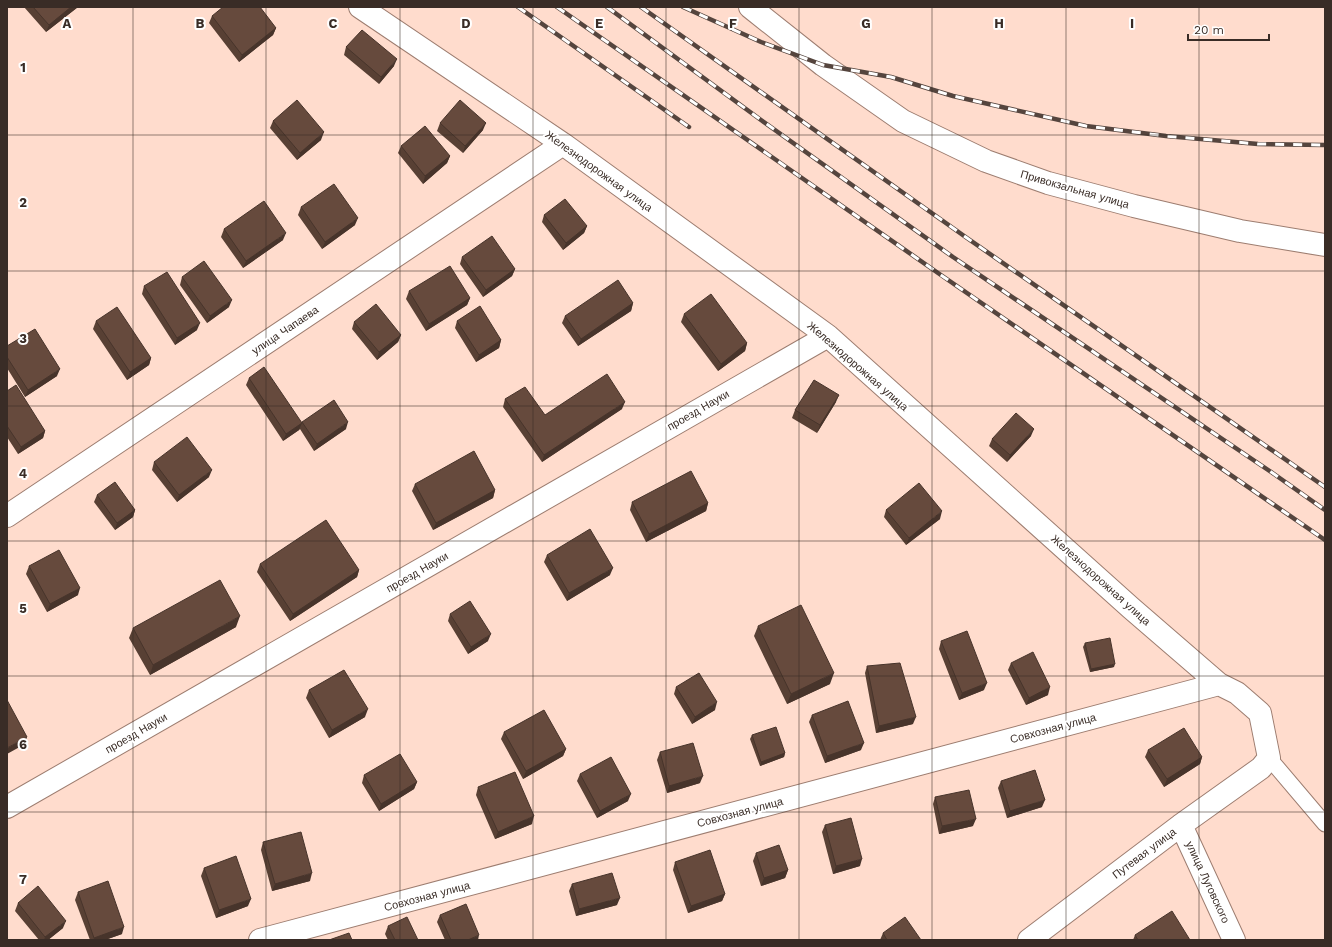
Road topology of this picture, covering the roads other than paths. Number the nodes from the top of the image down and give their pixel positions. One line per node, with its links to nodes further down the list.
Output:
1 (360, 7): 3 (street, Железнодорожная улица)
2 (750, 7): 4 (street, Привокзальная улица)
3 (562, 144): 5 (street, Железнодорожная улица); 6 (street, улица Чапаева)
4 (1325, 244)
5 (828, 336): 7 (street, Железнодорожная улица); 9 (street, проезд Науки)
6 (7, 516)
7 (1219, 684): 8 (street, Железнодорожная улица); 12 (street, Совхозная улица)
8 (1265, 763): 10 (lane); 11 (street, Путевая улица)
9 (7, 808)
10 (1325, 824)
11 (1181, 825): 13 (street, Путевая улица); 14 (street, улица Луговского)
12 (260, 940)
13 (1029, 940)
14 (1234, 940)

